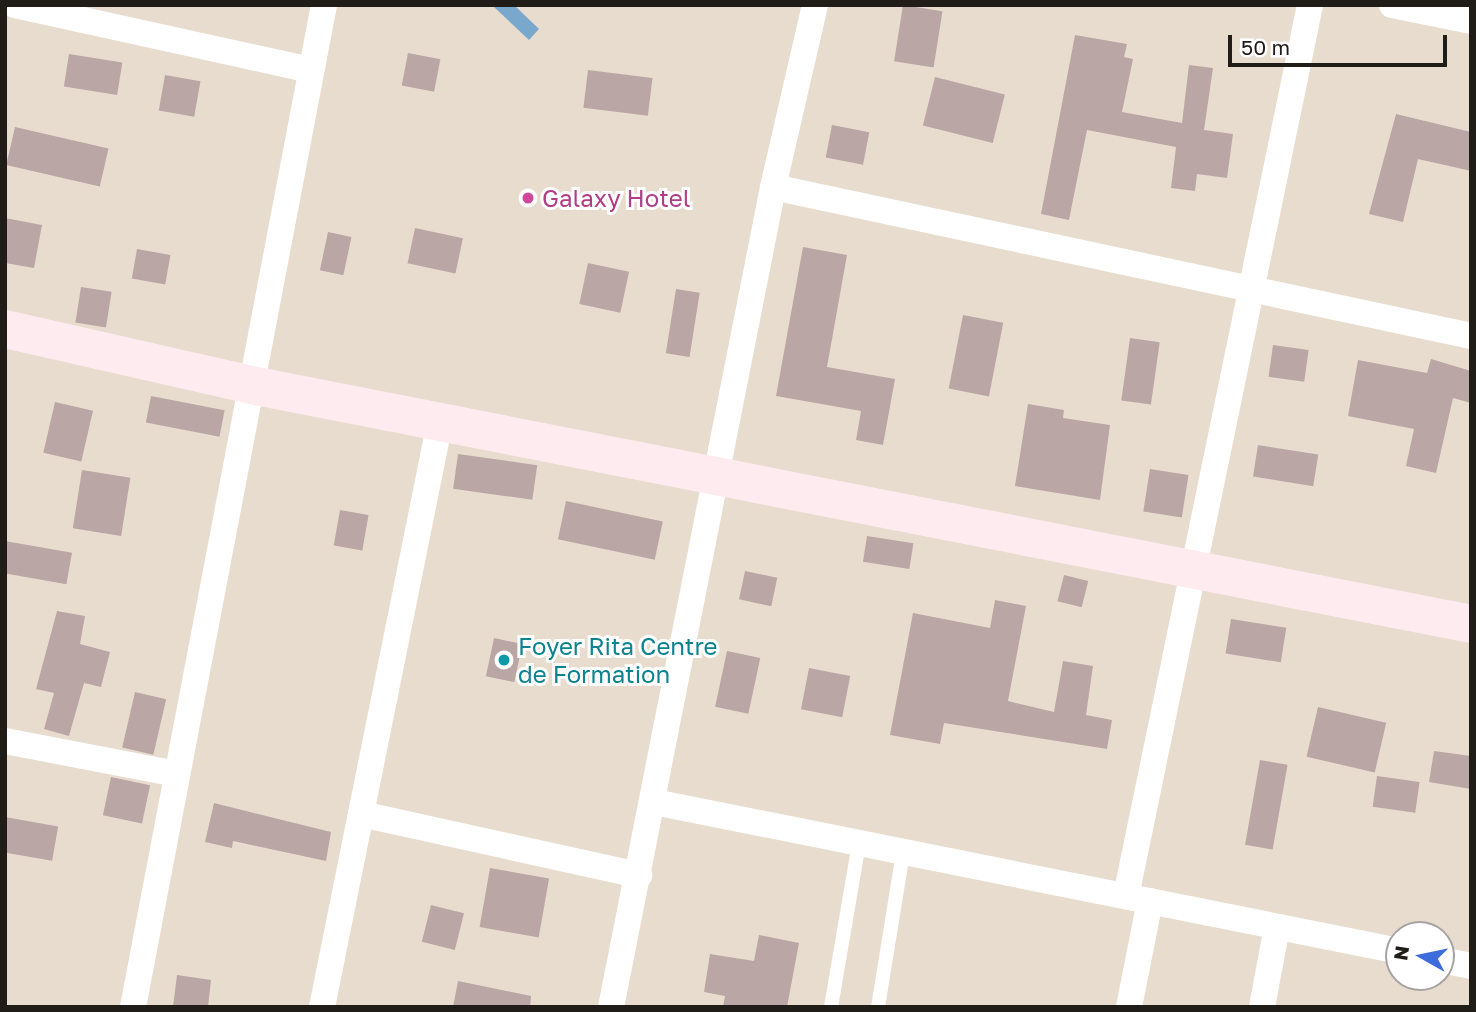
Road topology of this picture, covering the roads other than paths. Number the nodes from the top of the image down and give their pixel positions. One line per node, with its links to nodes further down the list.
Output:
1 (15, 5): 7 (street)
2 (324, 5): 7 (street)
3 (815, 5): 8 (street)
4 (1310, 5): 9 (street)
5 (1392, 5): 6 (street)
6 (1471, 21)
7 (312, 70): 12 (street)
8 (773, 187): 9 (street); 14 (street)
9 (1248, 290): 11 (street); 15 (street)
10 (5, 329): 12 (main road)
11 (1471, 336)
12 (251, 385): 13 (main road); 18 (street)
13 (440, 422): 14 (main road); 20 (street)
14 (718, 477): 15 (main road); 19 (street)
15 (1193, 570): 16 (main road); 24 (street)
16 (1471, 624)
17 (5, 741): 18 (street)
18 (177, 774): 27 (street)
19 (654, 802): 21 (street); 23 (street)
20 (361, 814): 23 (street); 28 (street)
21 (859, 843): 22 (street); 30 (lane)
22 (903, 852): 24 (street); 31 (lane)
23 (639, 875): 29 (street)
24 (1138, 899): 25 (street); 32 (street)
25 (1278, 927): 26 (street); 33 (street)
26 (1385, 948)
27 (133, 1007)
28 (323, 1007)
29 (611, 1007)
30 (831, 1007)
31 (878, 1007)
32 (1129, 1007)
33 (1262, 1007)

